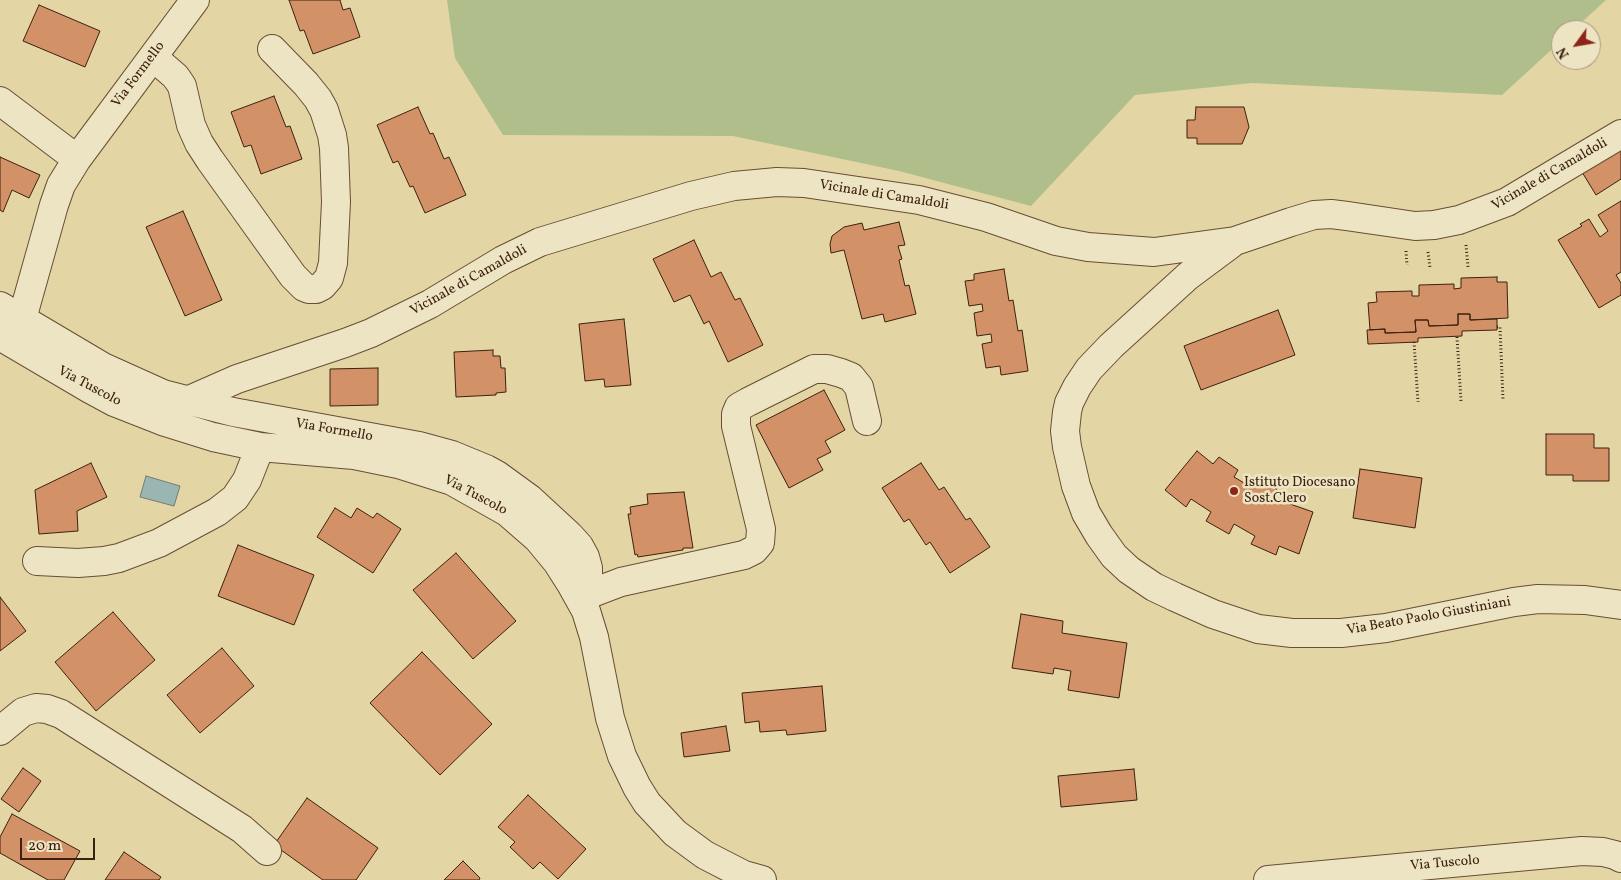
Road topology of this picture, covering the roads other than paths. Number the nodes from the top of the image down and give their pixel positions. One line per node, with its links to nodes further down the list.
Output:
1 (195, 0): 3 (street, Via Formello)
2 (272, 50): 3 (street)
3 (153, 57): 6 (street, Via Formello)
4 (0, 101): 6 (street)
5 (1621, 134): 7 (street, Vicinale di Camaldoli)
6 (77, 159): 8 (street, Via Formello)
7 (1235, 241): 10 (street, Vicinale di Camaldoli); 15 (street, Via Beato Paolo Giustiniani)
8 (11, 312): 10 (street, Via Formello)
9 (0, 336): 12 (street, Via Tuscolo)
10 (187, 402): 14 (street, Via Formello)
11 (866, 421): 14 (street)
12 (260, 447): 13 (street); 14 (street, Via Tuscolo)
13 (37, 561)
14 (579, 598): 19 (street, Via Tuscolo)
15 (1621, 605)
16 (0, 731): 17 (street)
17 (267, 851)
18 (1619, 854): 20 (street, Via Tuscolo)
19 (762, 880)
20 (1268, 880)

